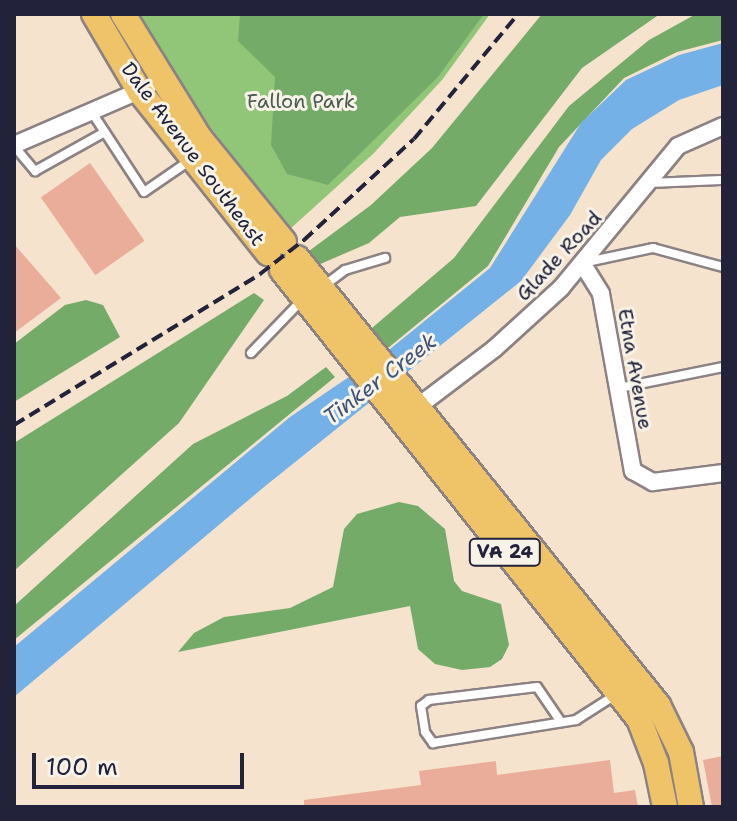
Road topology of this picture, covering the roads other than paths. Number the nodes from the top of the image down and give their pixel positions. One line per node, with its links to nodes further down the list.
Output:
1 (94, 14): 3 (main road, Dale Avenue Southeast / VA 24)
2 (123, 14): 3 (main road, Dale Avenue Southeast / VA 24)
3 (150, 86): 4 (street); 8 (main road, Dale Avenue Southeast / VA 24); 11 (main road, Dale Avenue Southeast / VA 24)
4 (93, 114): 6 (lane); 7 (street)
5 (723, 126): 10 (street, Glade Road)
6 (105, 132): 7 (lane); 8 (lane)
7 (14, 145)
8 (192, 159): 11 (main road, Dale Avenue Southeast / VA 24)
9 (723, 180): 10 (lane)
10 (647, 183): 13 (street, Glade Road)
11 (283, 256): 15 (main road, Dale Avenue Southeast / VA 24)
12 (385, 258): 15 (lane)
13 (582, 263): 14 (lane); 18 (street, Etna Avenue); 19 (street, Glade Road)
14 (723, 267)
15 (318, 302): 16 (lane); 19 (main road, VA 24)
16 (251, 353)
17 (723, 367): 18 (lane)
18 (618, 388): 20 (street, Etna Avenue)
19 (405, 405): 21 (main road, VA 24); 22 (main road, VA 24)
20 (723, 473)
21 (638, 676): 22 (lane); 25 (main road, VA 24)
22 (618, 694): 23 (lane); 24 (main road, VA 24)
23 (561, 722): 23 (lane)
24 (665, 807)
25 (691, 807)

